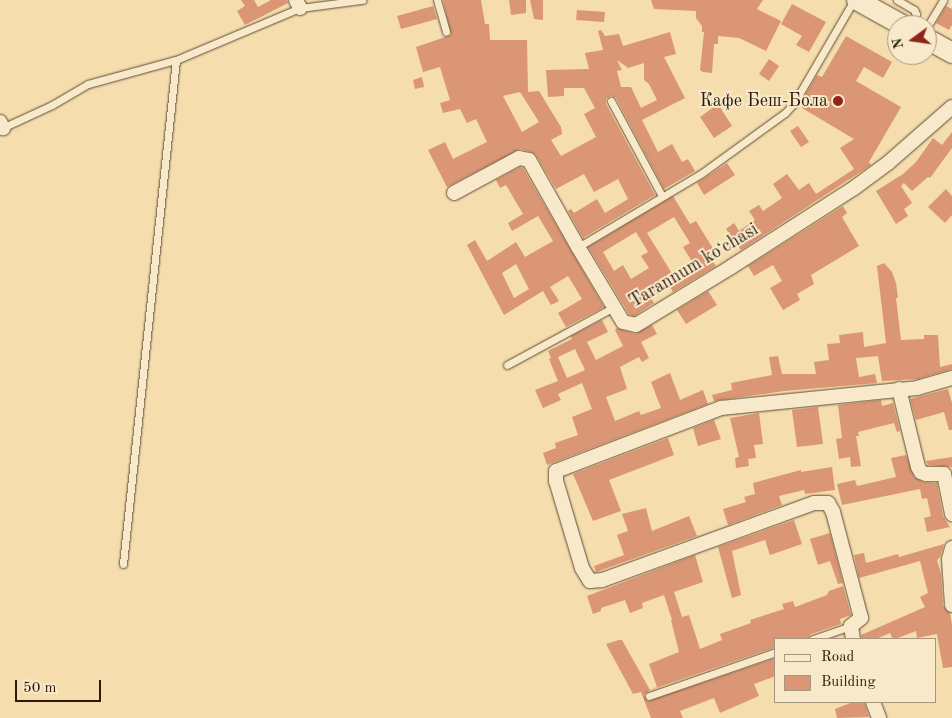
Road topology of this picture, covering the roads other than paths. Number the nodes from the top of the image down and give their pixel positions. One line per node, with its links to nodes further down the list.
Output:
1 (362, 0): 6 (lane)
2 (437, 0): 10 (lane)
3 (856, 0): 9 (main road); 18 (lane)
4 (897, 0): 7 (lane)
5 (943, 0): 8 (lane)
6 (298, 4): 13 (lane)
7 (916, 15)
8 (934, 15)
9 (887, 17)
10 (446, 32)
11 (937, 45): 12 (main road)
12 (952, 53)
13 (176, 60): 16 (lane); 26 (lane)
14 (611, 101): 18 (lane)
15 (952, 107): 20 (street, Tarannum koʻchasi)
16 (1, 126)
17 (454, 193): 19 (street, Tarannum koʻchasi)
18 (662, 196): 19 (lane)
19 (578, 247): 20 (street, Tarannum koʻchasi)
20 (614, 307): 21 (lane)
21 (507, 365)
22 (952, 378): 23 (street)
23 (899, 389): 24 (street); 28 (street)
24 (952, 514)
25 (952, 548): 27 (street)
26 (124, 564)
27 (952, 603)
28 (852, 633): 29 (lane)
29 (820, 638)
30 (774, 653): 31 (lane)
31 (649, 696)
32 (873, 703): 33 (street)
33 (879, 718)

